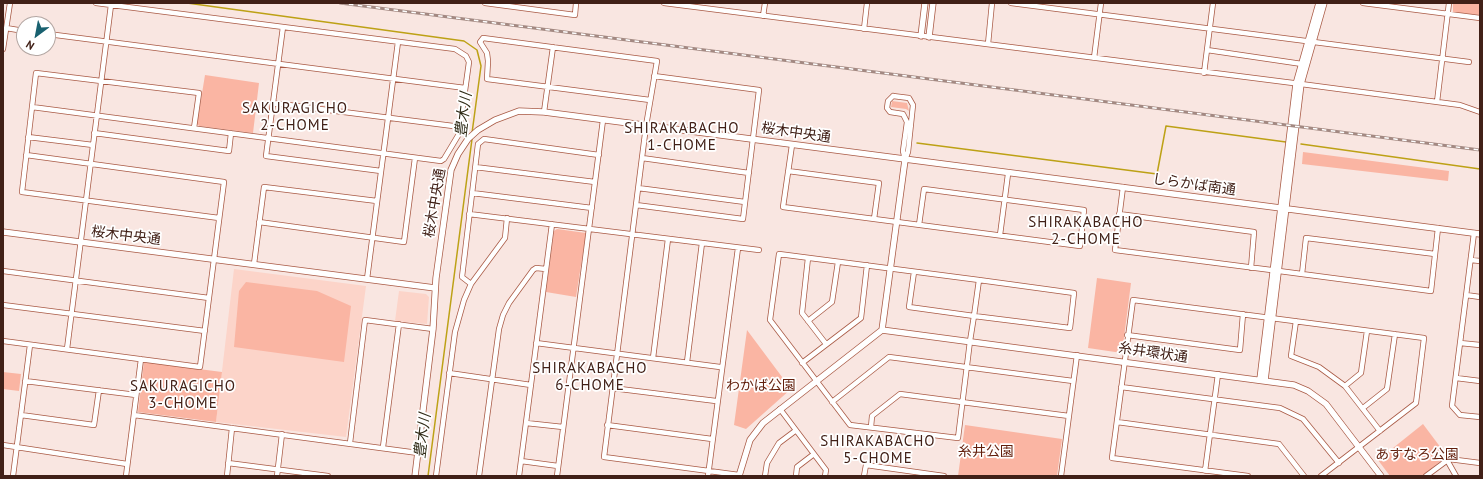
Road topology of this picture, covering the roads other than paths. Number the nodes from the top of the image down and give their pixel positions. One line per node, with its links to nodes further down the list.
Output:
1 (10, 3): 25 (street)
2 (96, 3): 19 (street)
3 (485, 3): 4 (street)
4 (576, 3)
5 (665, 3): 22 (street)
6 (765, 3): 22 (street)
7 (867, 3): 28 (street)
8 (926, 3): 30 (street)
9 (933, 3): 31 (street)
10 (992, 3): 35 (street)
11 (1011, 3): 20 (street)
12 (1101, 3): 20 (street)
13 (1213, 3): 26 (street)
14 (1319, 3): 33 (street)
15 (1324, 3): 33 (street)
16 (1363, 3): 17 (street)
17 (1371, 3): 21 (street)
18 (1449, 3): 21 (street)
19 (111, 5): 24 (street); 32 (street)
20 (1100, 14): 26 (street); 39 (street)
21 (1447, 14): 23 (street); 40 (street)
22 (763, 16): 28 (street)
23 (1480, 18)
24 (283, 27): 34 (street); 42 (street)
25 (6, 28): 27 (street); 37 (street)
26 (1210, 28): 33 (street); 38 (street)
27 (16, 29)
28 (864, 29): 30 (street)
29 (56, 35): 32 (street)
30 (921, 36): 31 (street)
31 (929, 37): 35 (street)
32 (106, 41): 42 (street); 47 (street)
33 (1311, 41): 40 (street); 43 (street); 48 (street)
34 (398, 42): 46 (street); 50 (street)
35 (988, 44): 39 (street)
36 (553, 48): 45 (street); 49 (street); 49 (street)
37 (3, 49)
38 (1207, 50): 43 (street); 44 (street)
39 (1094, 58): 44 (street)
40 (1442, 58): 41 (street); 52 (street)
41 (1469, 62)
42 (278, 64): 46 (street); 53 (street)
43 (1302, 64): 48 (street)
44 (1204, 73): 48 (street)
45 (654, 76): 51 (street); 67 (street)
46 (393, 78): 50 (street); 58 (street)
47 (101, 81): 54 (street); 57 (street); 62 (street)
48 (1299, 84): 52 (street); 92 (street)
49 (548, 87): 51 (street); 55 (street)
50 (465, 88): 61 (street)
51 (650, 100): 60 (street)
52 (1437, 102): 56 (street)
53 (273, 103): 58 (street); 66 (street)
54 (32, 107): 57 (street); 65 (street)
55 (544, 112): 59 (street, 桜木中央通); 133 (street, 桜木中央通)
56 (1480, 112)
57 (97, 116): 62 (street); 63 (street)
58 (388, 118): 61 (street); 70 (street)
59 (603, 120): 60 (street, 桜木中央通); 72 (street)
60 (646, 126): 67 (street, 桜木中央通); 74 (street)
61 (460, 127): 73 (street)
62 (194, 128): 64 (street)
63 (94, 133): 64 (street); 68 (street)
64 (231, 134): 66 (street)
65 (28, 137): 68 (street); 71 (street)
66 (268, 138): 70 (street); 79 (street)
67 (753, 139): 69 (street, 桜木中央通); 80 (street)
68 (93, 145): 76 (street)
69 (792, 145): 75 (street, 桜木中央通); 78 (street)
70 (384, 153): 73 (street); 79 (street)
71 (26, 155): 76 (street); 87 (street)
72 (599, 155): 77 (street); 82 (street)
73 (415, 158): 108 (street)
74 (642, 158): 80 (street); 84 (street)
75 (905, 160): 75 (street); 81 (street, しらかば南通); 99 (street)
76 (90, 164): 87 (street); 95 (street)
77 (476, 167): 82 (street); 85 (street)
78 (788, 170): 97 (street); 97 (street)
79 (381, 171): 88 (street)
80 (749, 173): 89 (street)
81 (1008, 174): 83 (street, しらかば南通); 86 (street)
82 (595, 182): 91 (street)
83 (1123, 187): 92 (street, しらかば南通); 94 (street)
84 (638, 188): 89 (street); 90 (street)
85 (472, 193): 91 (street); 93 (street)
86 (1004, 199): 101 (street); 107 (street); 107 (street)
87 (86, 201): 95 (street); 110 (street)
88 (377, 201): 98 (street); 108 (street)
89 (745, 202): 90 (street)
90 (636, 205): 106 (street)
91 (592, 208): 103 (street)
92 (1284, 209): 102 (street, しらかば南通); 126 (street)
93 (469, 214): 96 (street); 132 (street)
94 (1119, 214): 122 (street); 122 (street)
95 (219, 218): 116 (street)
96 (507, 218): 100 (street); 132 (street)
97 (874, 219): 99 (street)
98 (260, 222): 108 (street); 120 (street)
99 (896, 222): 101 (street); 124 (street)
100 (552, 224): 103 (street); 123 (street)
101 (919, 224): 107 (street)
102 (1438, 228): 105 (street, しらかば南通); 114 (street)
103 (589, 229): 106 (street); 159 (street)
104 (3, 232): 110 (street, 桜木中央通)
105 (1477, 234): 117 (street)
106 (632, 235): 109 (street); 161 (street)
107 (1000, 235)
108 (372, 237): 129 (street)
109 (668, 239): 111 (street); 163 (street)
110 (80, 242): 116 (street, 桜木中央通); 130 (street)
111 (702, 243): 112 (street); 165 (street)
112 (738, 248): 113 (street); 168 (street)
113 (759, 250)
114 (1435, 254): 128 (street); 128 (street)
115 (808, 258): 119 (street); 143 (street); 167 (street)
116 (214, 259): 120 (street, 桜木中央通); 136 (street)
117 (1471, 260): 118 (street); 134 (street)
118 (1480, 261)
119 (838, 262): 121 (street); 143 (street)
120 (254, 264): 129 (street, 桜木中央通)
121 (867, 265): 124 (street); 156 (street)
122 (1251, 268): 126 (street)
123 (546, 269): 154 (street); 173 (street)
124 (891, 269): 127 (street); 147 (street)
125 (3, 271): 130 (street)
126 (1275, 271): 128 (street); 141 (street); 142 (street)
127 (914, 272): 131 (street); 140 (street)
128 (1302, 274)
129 (367, 279): 133 (street, 桜木中央通)
130 (75, 280): 136 (street); 138 (street)
131 (979, 280): 140 (street); 140 (street)
132 (471, 284): 170 (street)
133 (435, 288): 146 (street)
134 (1466, 295): 135 (street); 155 (street)
135 (1480, 297)
136 (209, 298): 148 (street)
137 (3, 305): 138 (street)
138 (71, 314): 148 (street); 160 (street)
139 (1244, 314): 141 (street); 151 (street); 151 (street)
140 (974, 316): 153 (street)
141 (1266, 317): 142 (street); 174 (street)
142 (1273, 318): 144 (street); 174 (street)
143 (808, 321): 156 (street)
144 (1296, 321): 149 (street); 180 (street)
145 (398, 324): 146 (street); 206 (street); 209 (street)
146 (433, 329): 211 (street)
147 (882, 330): 153 (street, 糸井環状通); 176 (street)
148 (205, 331): 164 (street)
149 (1367, 331): 150 (street); 180 (street)
150 (1395, 334): 189 (street); 201 (street)
151 (1128, 335): 166 (street)
152 (3, 341): 157 (street)
153 (970, 342): 162 (street, 糸井環状通); 169 (street)
154 (536, 343): 159 (street); 179 (street)
155 (1460, 343): 158 (street); 172 (street)
156 (826, 344): 167 (street)
157 (30, 345): 160 (street); 175 (street)
158 (1480, 345)
159 (574, 347): 161 (street); 198 (street)
160 (67, 349): 164 (street)
161 (616, 353): 163 (street); 182 (street)
162 (1077, 355): 166 (street, 糸井環状通); 177 (street)
163 (653, 358): 165 (street)
164 (141, 359): 184 (street)
165 (687, 362): 168 (street)
166 (1124, 362): 171 (street, 糸井環状通); 181 (street)
167 (802, 363): 176 (street)
168 (720, 367): 186 (street)
169 (967, 368): 177 (street); 187 (street); 188 (street)
170 (449, 373): 173 (street); 229 (street)
171 (1218, 374): 174 (street, 糸井環状通); 185 (street)
172 (1456, 378): 178 (street); 194 (street)
173 (493, 380): 179 (street); 230 (street)
174 (1262, 380): 210 (street, 糸井環状通)
175 (25, 381): 183 (street); 191 (street)
176 (816, 381): 187 (street); 190 (street)
177 (1073, 381): 193 (street)
178 (1480, 381)
179 (531, 385): 196 (street)
180 (1345, 386): 189 (street)
181 (1121, 387): 185 (street); 195 (street)
182 (612, 388): 186 (street); 197 (street)
183 (100, 390): 184 (street); 191 (street)
184 (136, 395): 192 (street)
185 (1215, 399): 204 (street); 216 (street)
186 (716, 401): 205 (street)
187 (832, 402): 199 (street)
188 (963, 402): 193 (street); 199 (street); 199 (street)
189 (1363, 408): 201 (street)
190 (780, 409): 202 (street); 233 (street)
191 (21, 415): 208 (street)
192 (134, 415): 200 (street); 218 (street)
193 (1069, 416): 239 (street)
194 (1480, 417)
195 (1116, 422): 204 (street); 221 (street)
196 (526, 423): 198 (street); 214 (street)
197 (607, 425): 205 (street); 222 (street)
198 (563, 427): 219 (street)
199 (871, 427)
200 (232, 428): 203 (street); 215 (street)
201 (1380, 430): 210 (street)
202 (795, 431): 212 (street); 234 (street)
203 (282, 434): 206 (street); 220 (street)
204 (1210, 435): 221 (street); 241 (street)
205 (712, 439): 222 (street)
206 (350, 443): 209 (street)
207 (3, 444): 208 (street)
208 (16, 447): 218 (street); 223 (street)
209 (383, 447): 211 (street)
210 (1359, 448): 216 (street); 243 (street, 糸井環状通)
211 (418, 452): 228 (street)
212 (814, 454): 235 (street); 236 (street)
213 (1447, 460): 217 (street); 244 (street); 245 (street)
214 (521, 461): 219 (street); 231 (street)
215 (228, 463): 220 (street); 225 (street)
216 (1339, 463): 242 (street)
217 (1480, 463)
218 (127, 464): 224 (street)
219 (558, 466): 232 (street)
220 (278, 470): 226 (street); 227 (street)
221 (1205, 471): 240 (street)
222 (708, 474): 233 (street)
223 (13, 476)
224 (126, 476)
225 (227, 476)
226 (277, 476)
227 (328, 476)
228 (415, 476)
229 (436, 476)
230 (479, 476)
231 (519, 476)
232 (557, 476)
233 (739, 476)
234 (765, 476)
235 (796, 476)
236 (825, 476)
237 (864, 476): 238 (street)
238 (944, 476)
239 (1061, 476)
240 (1248, 476)
241 (1304, 476)
242 (1321, 476)
243 (1381, 476)
244 (1426, 476)
245 (1456, 476)

